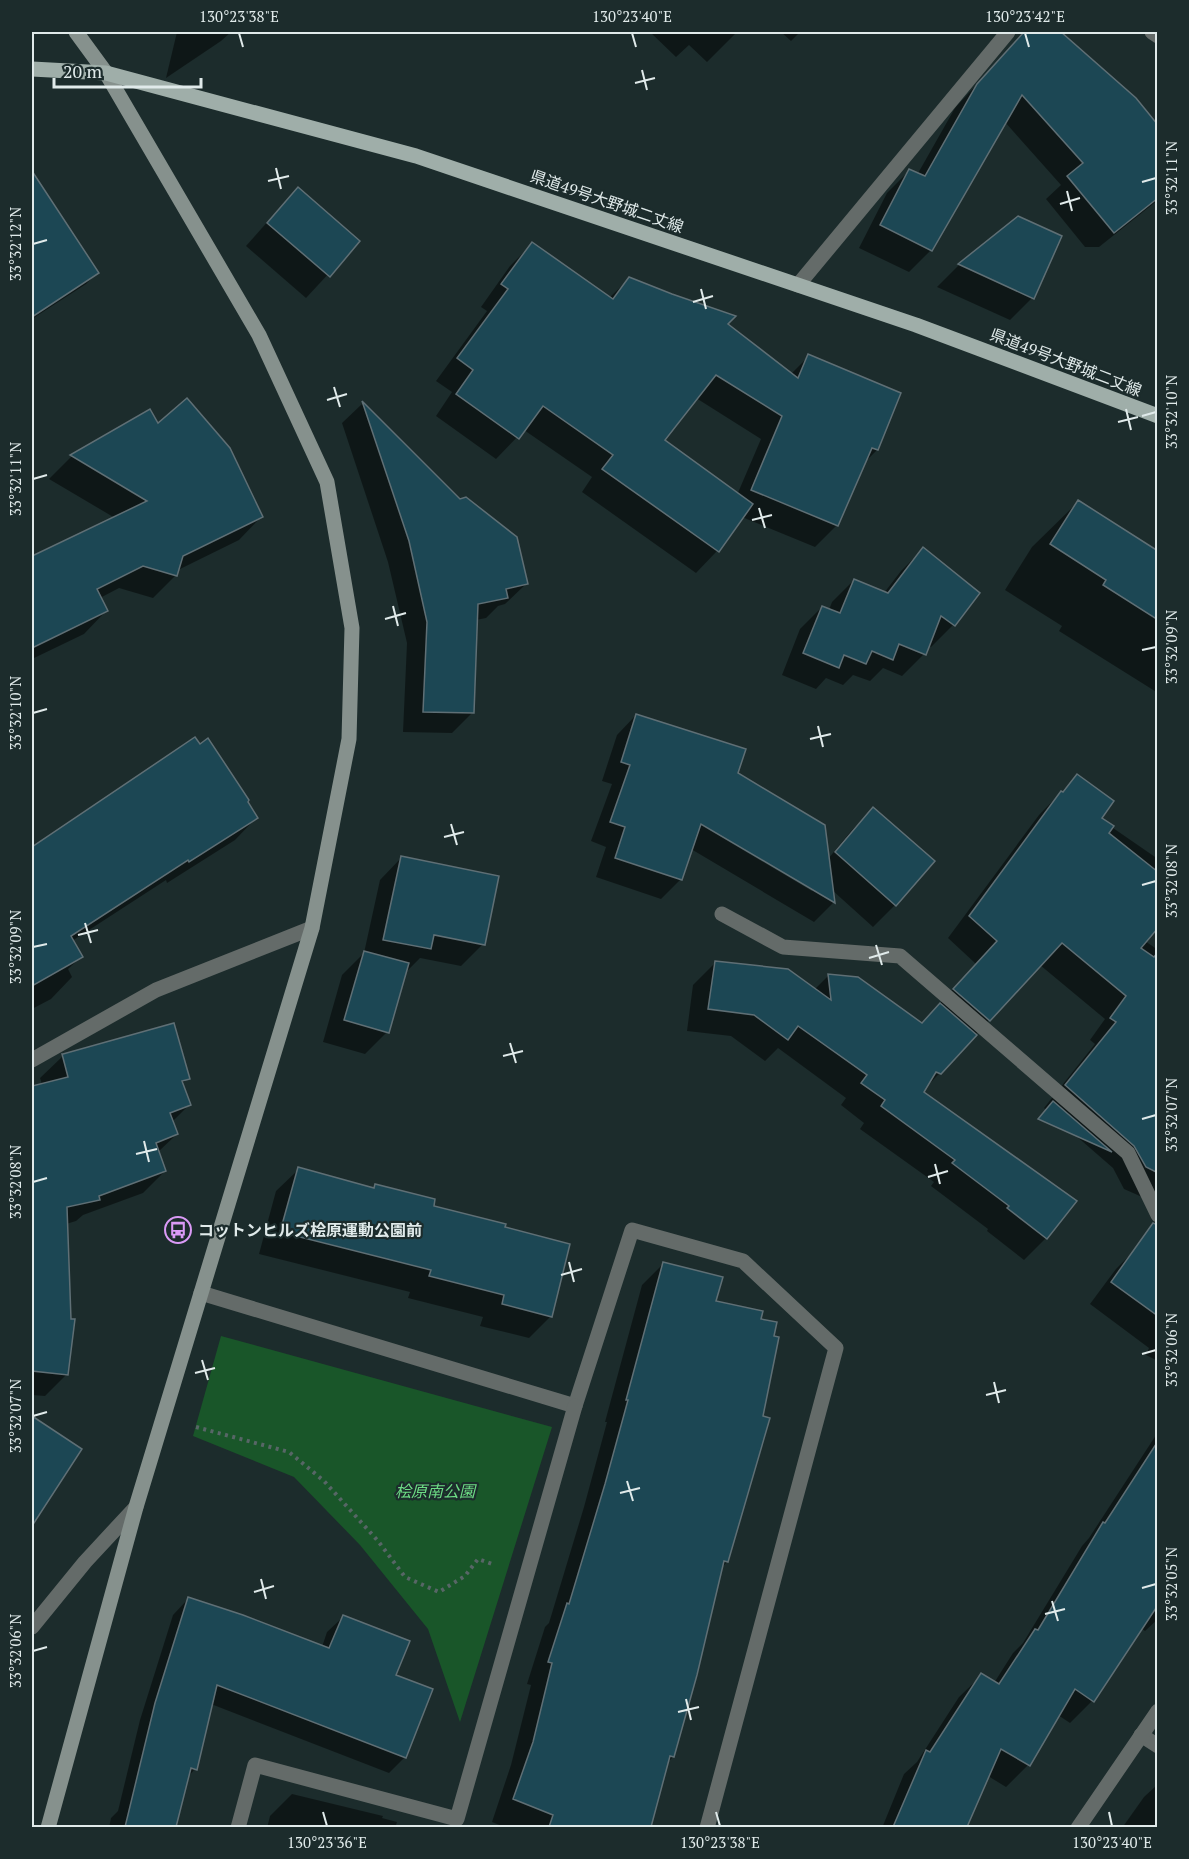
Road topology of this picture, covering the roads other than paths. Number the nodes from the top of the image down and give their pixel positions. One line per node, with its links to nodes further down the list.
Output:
1 (76, 32): 6 (street)
2 (1008, 32): 7 (street)
3 (1152, 32): 4 (street)
4 (1158, 36)
5 (32, 69): 6 (main road, 県道49号大野城二丈線)
6 (106, 73): 7 (main road, 県道49号大野城二丈線); 10 (street)
7 (798, 285): 8 (main road, 県道49号大野城二丈線)
8 (1158, 417)
9 (722, 914): 12 (street)
10 (312, 928): 11 (street); 13 (street)
11 (32, 1060)
12 (1158, 1215)
13 (201, 1293): 14 (street); 15 (street)
14 (575, 1406): 20 (street); 23 (street)
15 (136, 1508): 16 (street); 21 (street)
16 (32, 1627)
17 (1158, 1711): 18 (street)
18 (1141, 1735): 19 (street); 24 (street)
19 (1158, 1746)
20 (455, 1823): 22 (street)
21 (48, 1827)
22 (238, 1827)
23 (707, 1827)
24 (1078, 1827)

